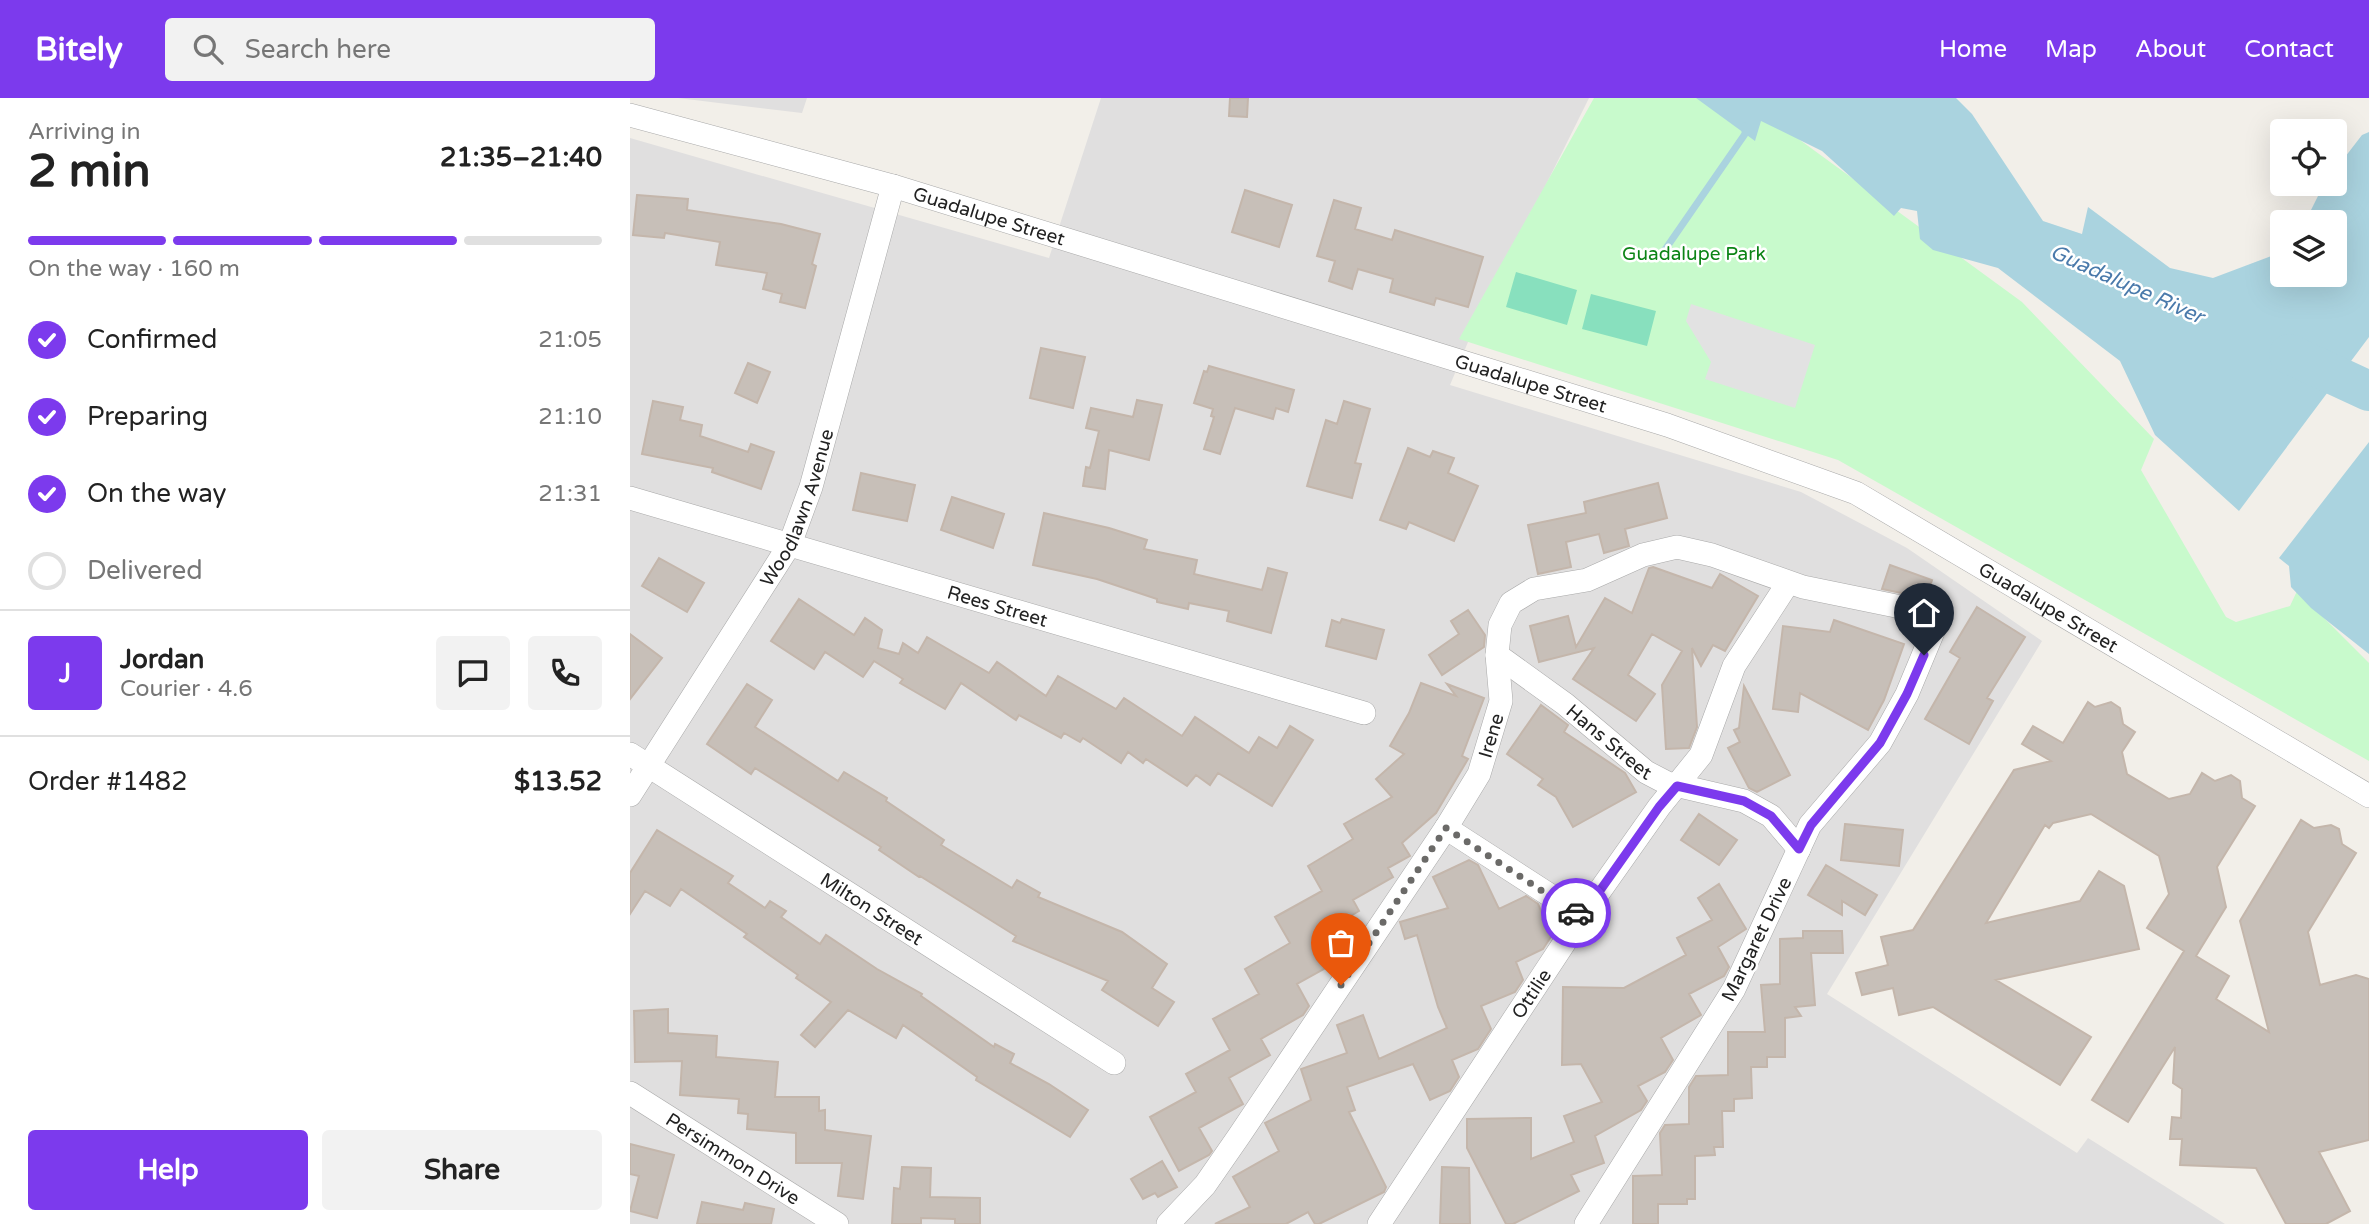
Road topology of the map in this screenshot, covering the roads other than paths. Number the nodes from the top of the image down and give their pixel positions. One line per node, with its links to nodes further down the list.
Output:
1 (630, 115): 2 (street, Guadalupe Street)
2 (893, 186): 4 (street, Woodlawn Avenue); 12 (street, Guadalupe Street)
3 (630, 498): 4 (street, Rees Street)
4 (790, 544): 8 (street, Rees Street); 9 (street, Woodlawn Avenue)
5 (1788, 583): 6 (street, Irene); 7 (street, Irene); 10 (street, Ottilie)
6 (1940, 615): 14 (street, Margaret Drive)
7 (1497, 655): 10 (street, Hans Street); 13 (street, Irene)
8 (1364, 713)
9 (640, 760): 11 (street, Woodlawn Avenue); 16 (street, Milton Street)
10 (1677, 786): 14 (street, Hans Street); 15 (street, Ottilie)
11 (630, 795)
12 (2369, 796)
13 (1446, 828): 15 (street); 19 (street, Irene)
14 (1799, 849): 21 (street, Margaret Drive)
15 (1582, 916): 20 (street, Ottilie)
16 (1114, 1063)
17 (630, 1093): 18 (street, Persimmon Drive)
18 (837, 1224)
19 (1168, 1224)
20 (1379, 1224)
21 (1586, 1224)

